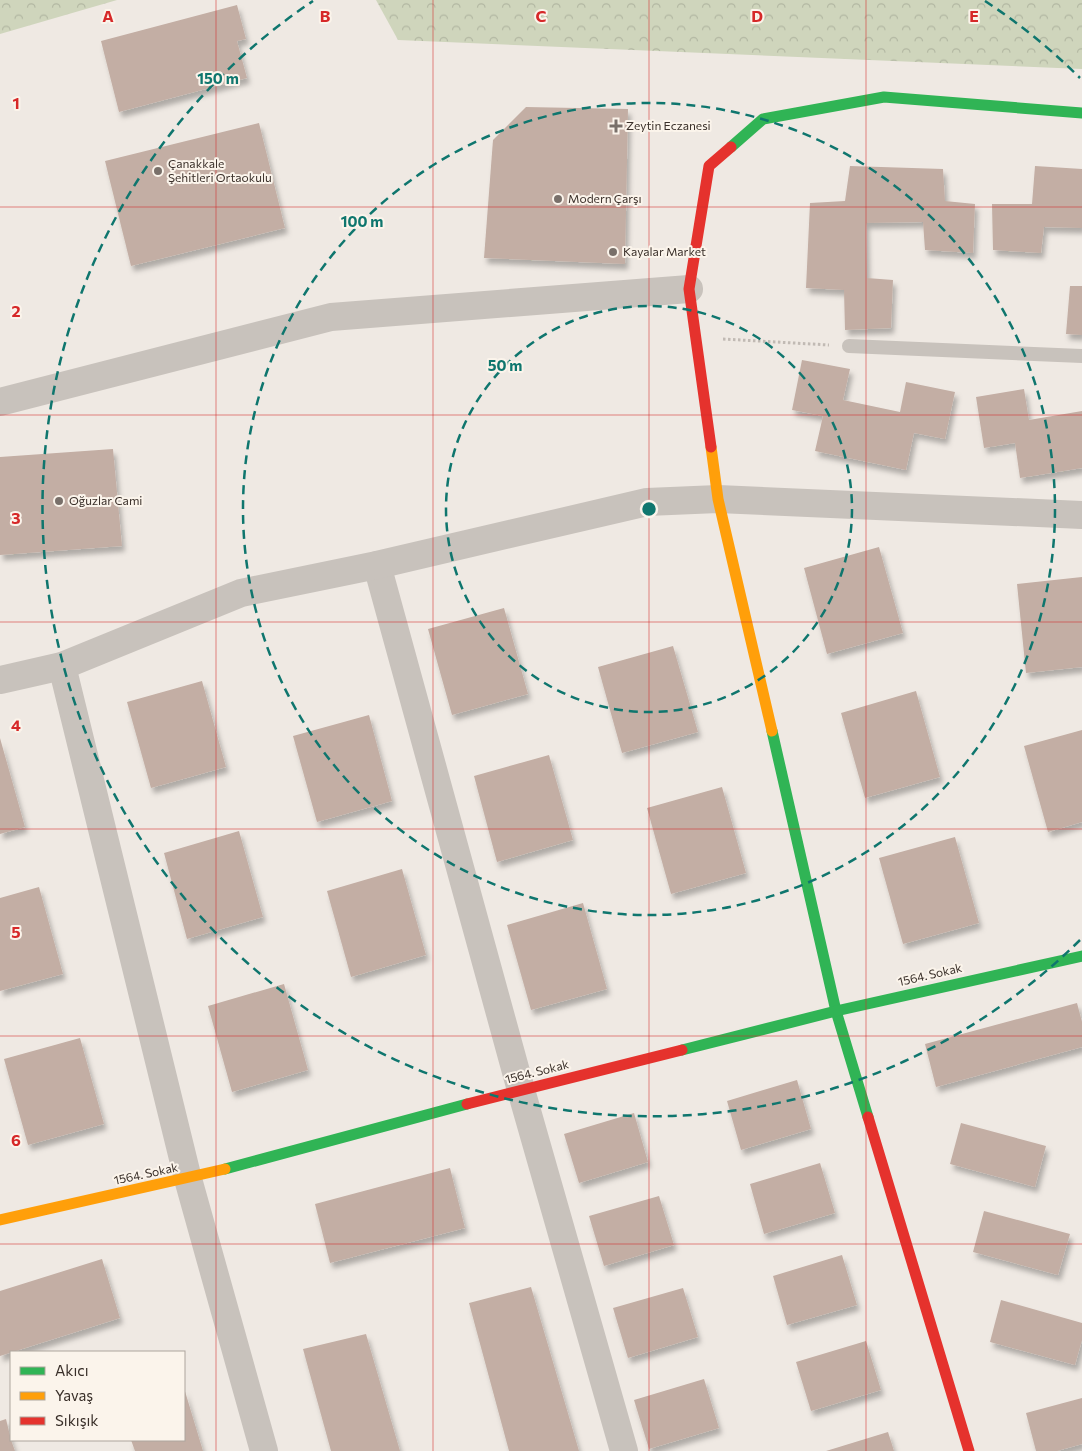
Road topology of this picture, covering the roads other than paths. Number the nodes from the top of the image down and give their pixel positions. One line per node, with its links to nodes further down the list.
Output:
1 (1082, 113): 2 (street)
2 (689, 289): 5 (street); 6 (street)
3 (848, 346): 4 (lane)
4 (1082, 356)
5 (0, 402)
6 (718, 499): 7 (street); 8 (street); 12 (street)
7 (1082, 515)
8 (377, 565): 9 (street); 13 (street)
9 (62, 666): 10 (street); 14 (street)
10 (0, 680)
11 (1082, 956): 12 (street, 1564. Sokak)
12 (836, 1011): 13 (street, 1564. Sokak); 18 (street)
13 (521, 1090): 14 (street, 1564. Sokak); 17 (street)
14 (188, 1179): 15 (street, 1564. Sokak); 16 (street)
15 (0, 1220)
16 (264, 1451)
17 (624, 1451)
18 (969, 1451)

